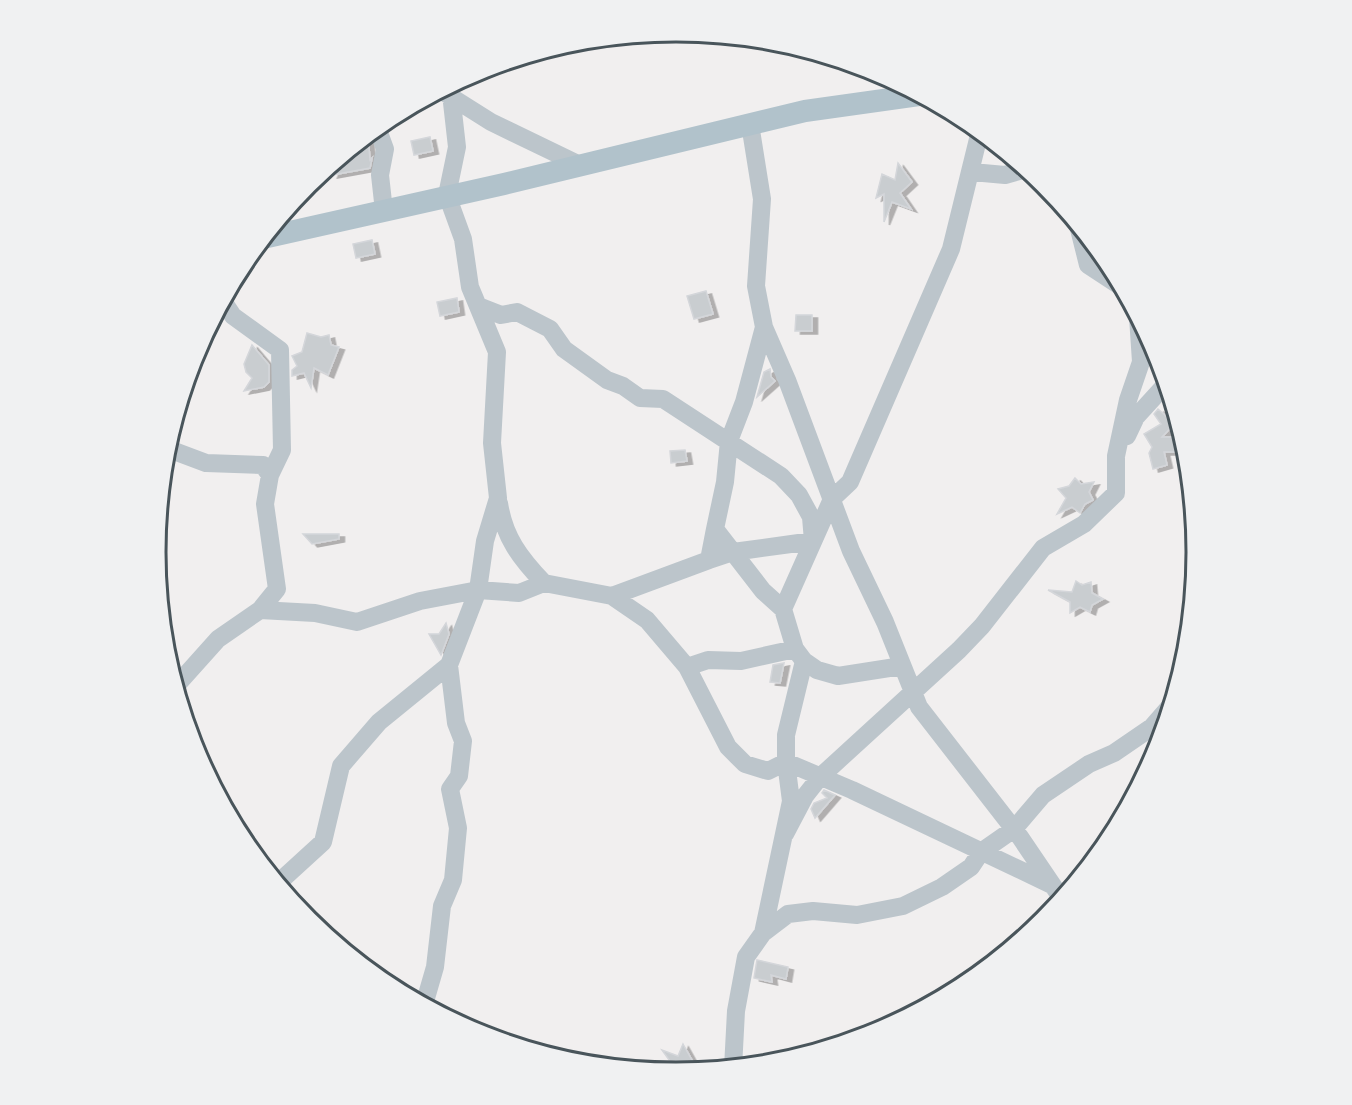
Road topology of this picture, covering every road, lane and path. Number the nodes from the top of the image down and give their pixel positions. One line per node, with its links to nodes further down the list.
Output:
1 (452, 94): 7 (street)
2 (448, 96): 10 (street)
3 (906, 97): 4 (main road)
4 (750, 124): 7 (main road); 17 (street)
5 (380, 136): 11 (street)
6 (978, 141): 8 (street)
7 (580, 165): 10 (main road)
8 (972, 172): 9 (street); 25 (street)
9 (1016, 172)
10 (447, 195): 11 (main road); 15 (street)
11 (384, 211): 12 (main road)
12 (278, 233)
13 (1084, 246): 14 (street)
14 (1104, 275)
15 (478, 306): 20 (street); 24 (street)
16 (228, 308): 23 (street)
17 (764, 327): 20 (street); 25 (street)
18 (1139, 339): 22 (street)
19 (1160, 391): 22 (street)
20 (729, 441): 26 (street); 27 (street)
21 (175, 452): 23 (street)
22 (1116, 456): 40 (street)
23 (270, 475): 34 (street)
24 (498, 498): 30 (street); 31 (street)
25 (832, 499): 27 (street); 37 (street)
26 (715, 529): 28 (street); 29 (street)
27 (813, 541): 28 (street); 33 (street)
28 (733, 552): 29 (street); 33 (street)
29 (709, 560): 32 (street)
30 (544, 583): 31 (street); 32 (street)
31 (478, 590): 34 (street); 36 (street)
32 (612, 596): 38 (street)
33 (783, 609): 35 (street)
34 (260, 610): 39 (street)
35 (799, 655): 37 (street); 38 (street); 42 (street)
36 (449, 665): 47 (street); 50 (street)
37 (902, 666): 40 (street)
38 (687, 667): 42 (street)
39 (182, 680)
40 (912, 691): 43 (street); 44 (street)
41 (1158, 720): 44 (street)
42 (786, 762): 43 (street); 45 (street)
43 (820, 777): 45 (street); 46 (street)
44 (1014, 829): 46 (street); 48 (street)
45 (785, 834): 49 (street)
46 (981, 852): 48 (street); 49 (street)
47 (283, 878)
48 (1057, 893)
49 (763, 933): 51 (street)
50 (426, 998)
51 (733, 1060)

